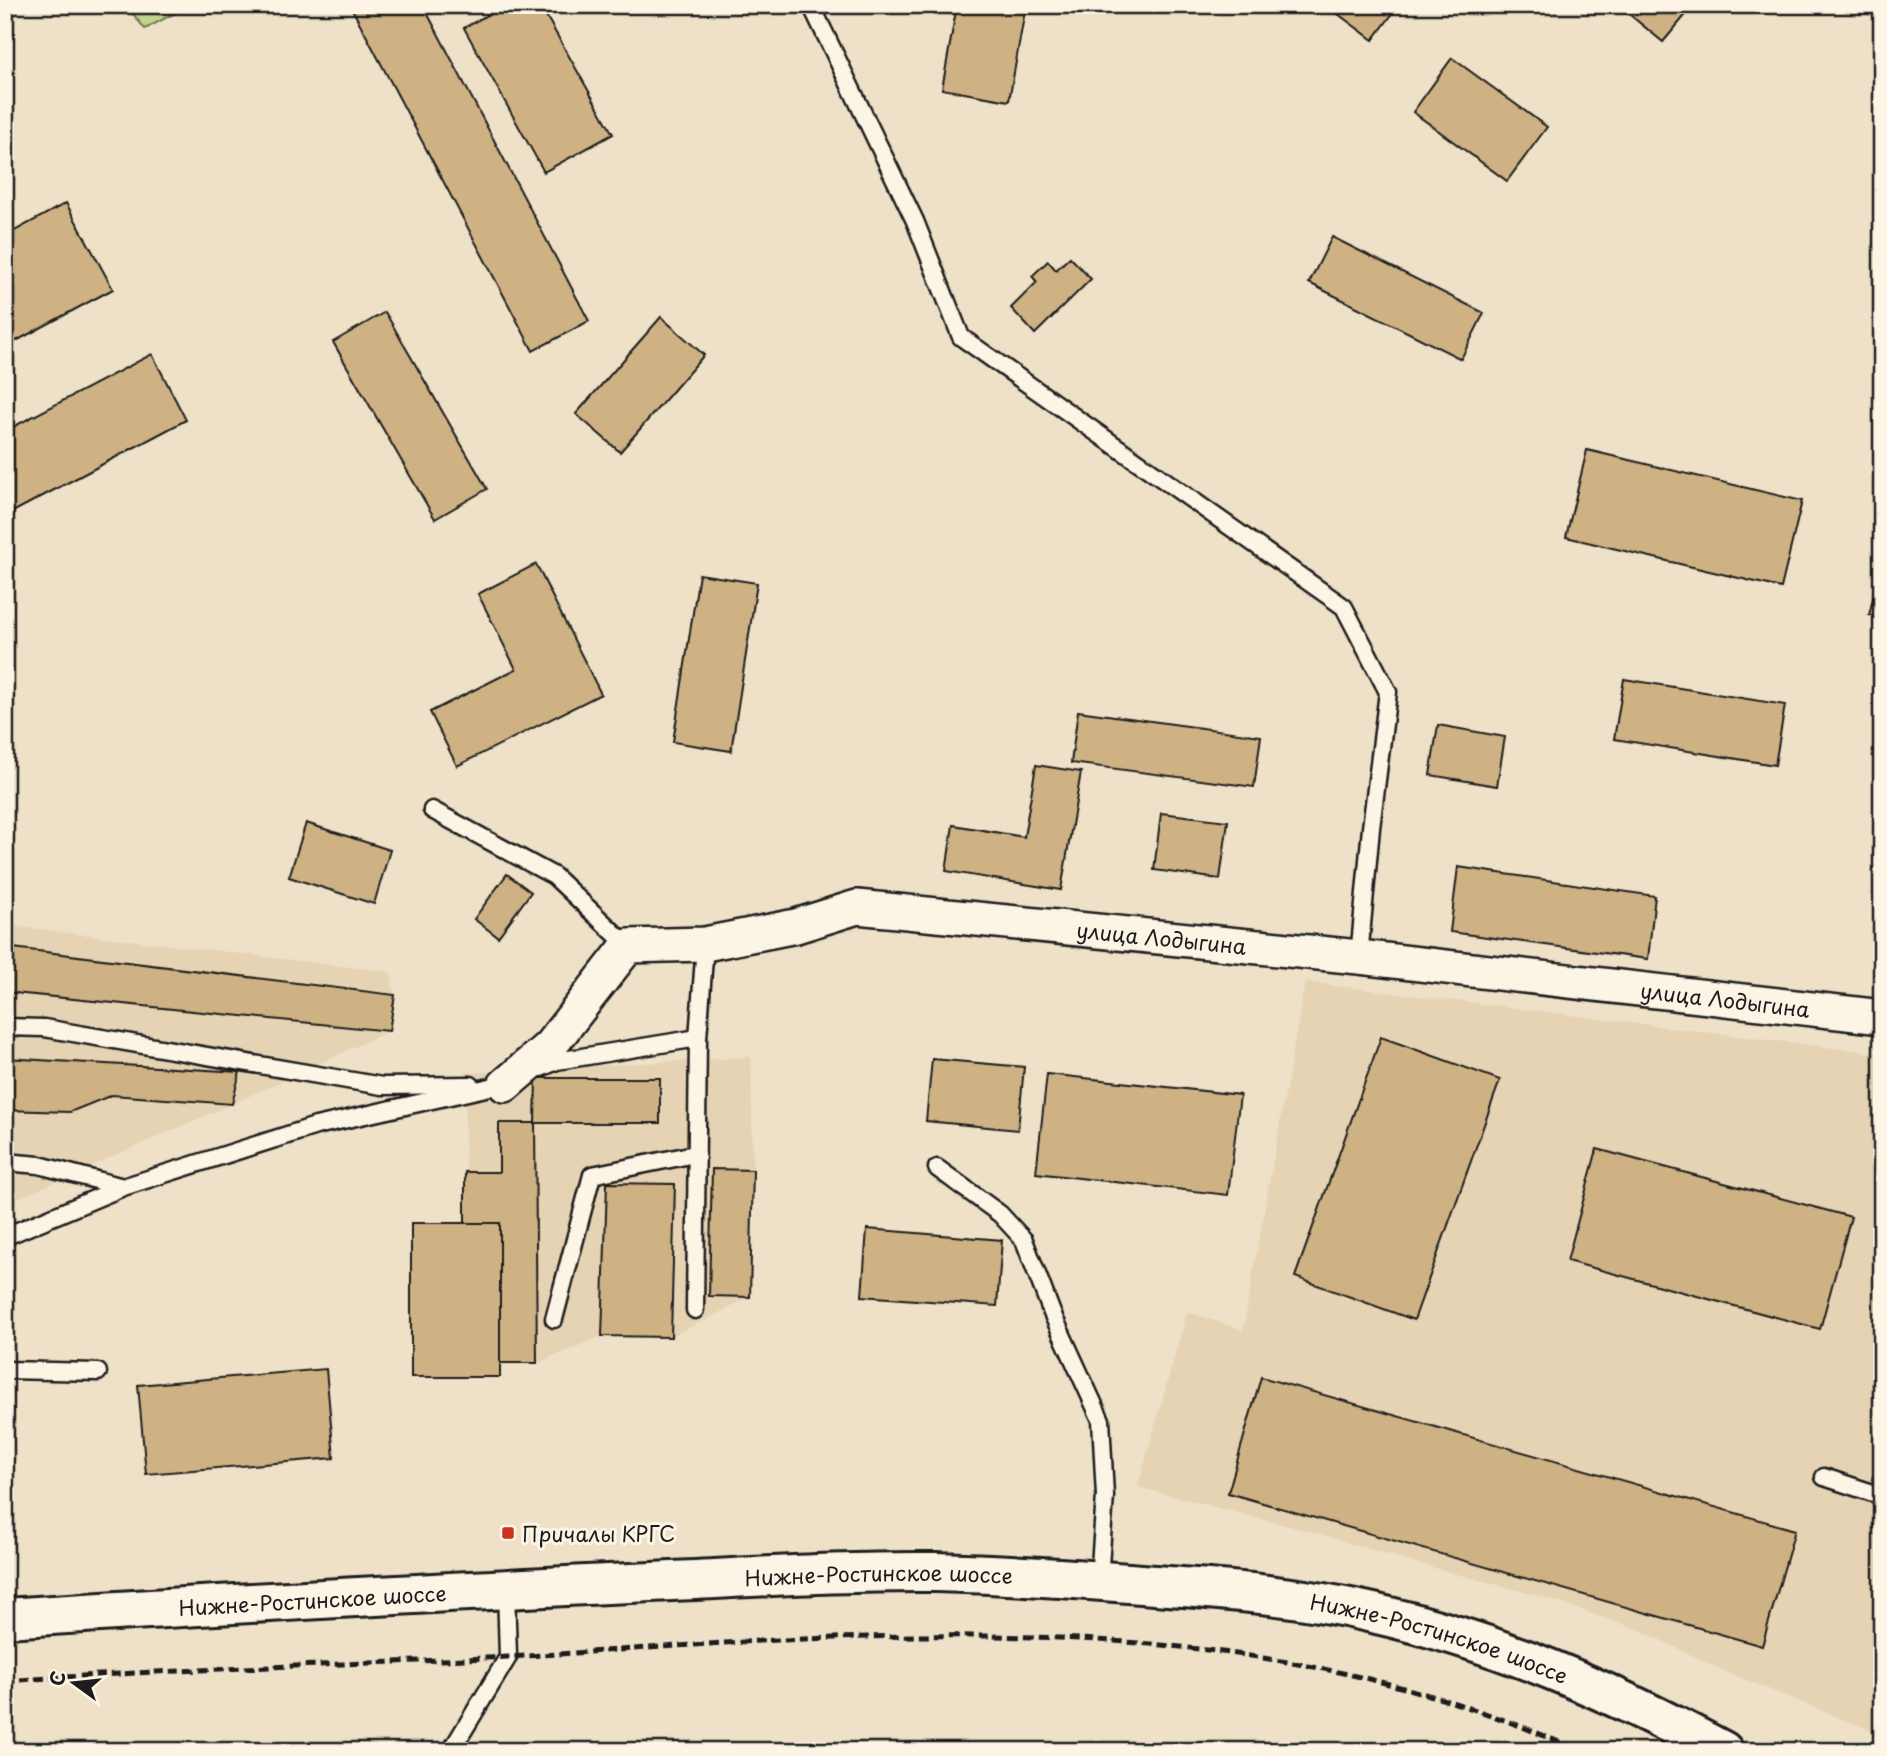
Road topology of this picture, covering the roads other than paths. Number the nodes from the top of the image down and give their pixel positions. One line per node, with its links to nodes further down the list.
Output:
1 (814, 11): 5 (lane)
2 (432, 810): 4 (lane)
3 (705, 944): 4 (street, улица Лодыгина); 5 (street, улица Лодыгина); 8 (lane)
4 (628, 946): 9 (street)
5 (1359, 957): 6 (street, улица Лодыгина)
6 (1882, 1017)
7 (5, 1027): 9 (lane)
8 (698, 1038): 9 (lane); 10 (lane)
9 (505, 1085): 13 (lane)
10 (695, 1154): 15 (lane); 16 (lane)
11 (5, 1162): 13 (lane)
12 (937, 1168): 21 (lane)
13 (123, 1186): 14 (lane)
14 (5, 1234)
15 (695, 1310)
16 (554, 1319)
17 (5, 1370): 18 (lane)
18 (98, 1372)
19 (1824, 1477): 20 (lane)
20 (1882, 1496)
21 (1099, 1580): 22 (street, Нижне-Ростинское шоссе); 25 (street, Нижне-Ростинское шоссе)
22 (506, 1588): 23 (street, Нижне-Ростинское шоссе); 24 (lane)
23 (5, 1618)
24 (451, 1751)
25 (1723, 1751)

